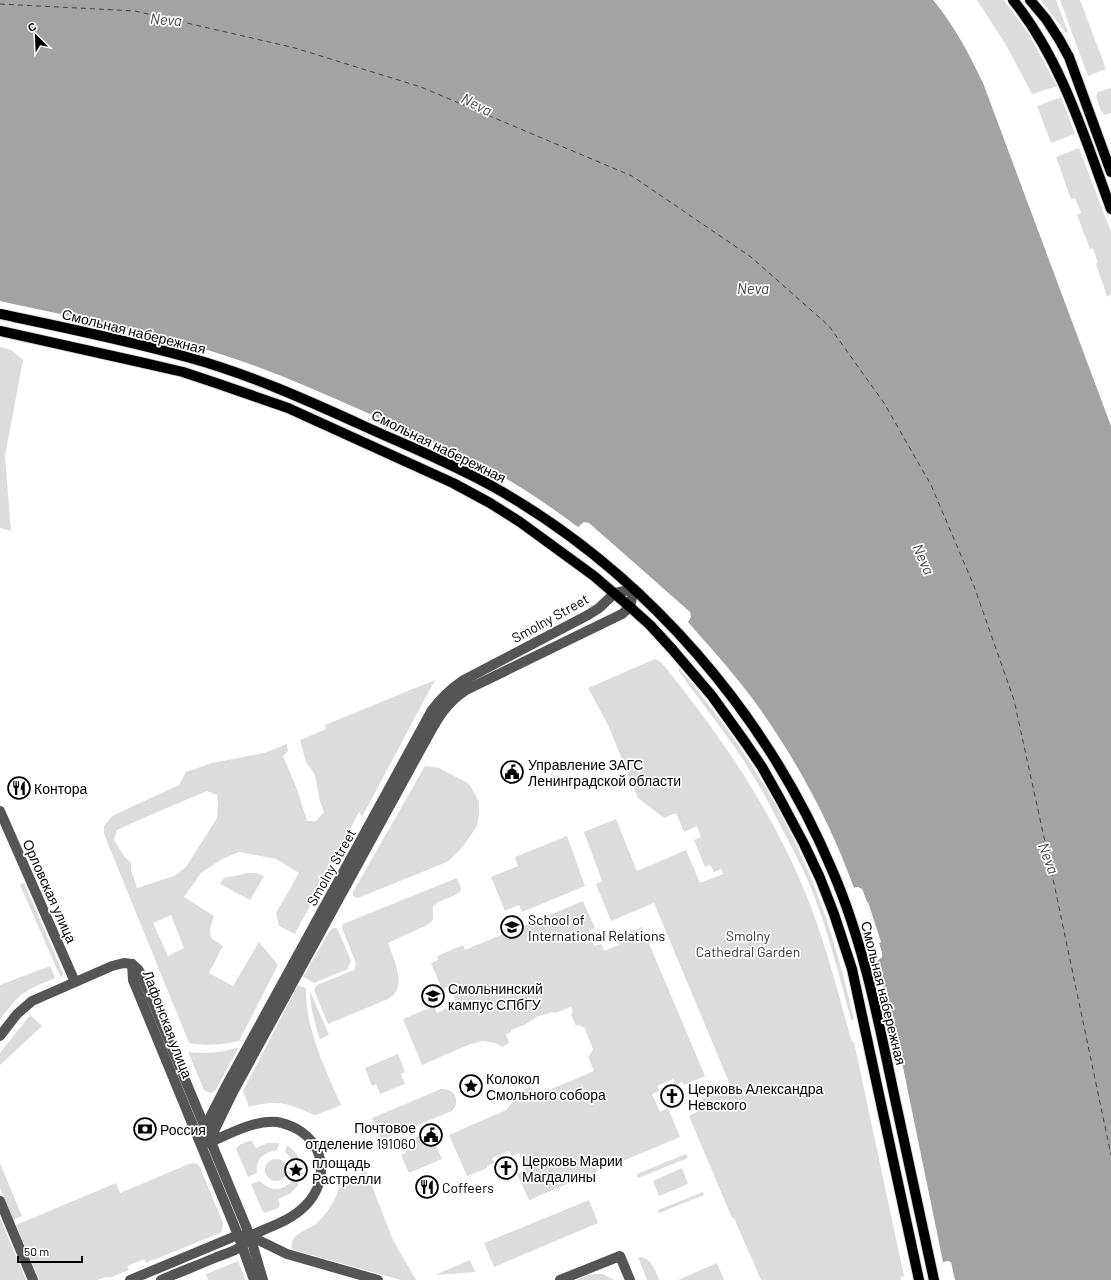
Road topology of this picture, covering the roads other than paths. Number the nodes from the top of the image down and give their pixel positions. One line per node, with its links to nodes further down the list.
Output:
1 (1013, 0): 4 (main road)
2 (1030, 0): 3 (main road)
3 (1111, 172)
4 (1111, 209)
5 (0, 314): 7 (main road, Смольная набережная)
6 (0, 331): 8 (main road, Смольная набережная)
7 (634, 589): 8 (street); 9 (street); 30 (main road, Смольная набережная)
8 (615, 593): 9 (main road, Смольная набережная); 14 (street, Smolny Street)
9 (630, 607): 15 (street, Smolny Street); 29 (main road, Смольная набережная)
10 (0, 811): 12 (street, Орловская улица)
11 (132, 964): 12 (street); 14 (street, Лафонская улица); 16 (street, Лафонская улица)
12 (75, 982): 13 (street)
13 (0, 1036)
14 (205, 1127): 15 (street, Лафонская улица); 16 (street, Smolny Street)
15 (212, 1142): 16 (street); 19 (street, Лафонская улица); 19 (street)
16 (202, 1146): 18 (street, Лафонская улица)
17 (0, 1201): 21 (street)
18 (238, 1235): 19 (street); 20 (street, Лафонская улица); 22 (street)
19 (250, 1236): 20 (street); 25 (street, Лафонская улица); 26 (street)
20 (242, 1246): 23 (street); 24 (street, Лафонская улица)
21 (32, 1280)
22 (130, 1280)
23 (161, 1280)
24 (254, 1280)
25 (263, 1280)
26 (378, 1280)
27 (560, 1280): 28 (street)
28 (630, 1280)
29 (919, 1280)
30 (934, 1280)

